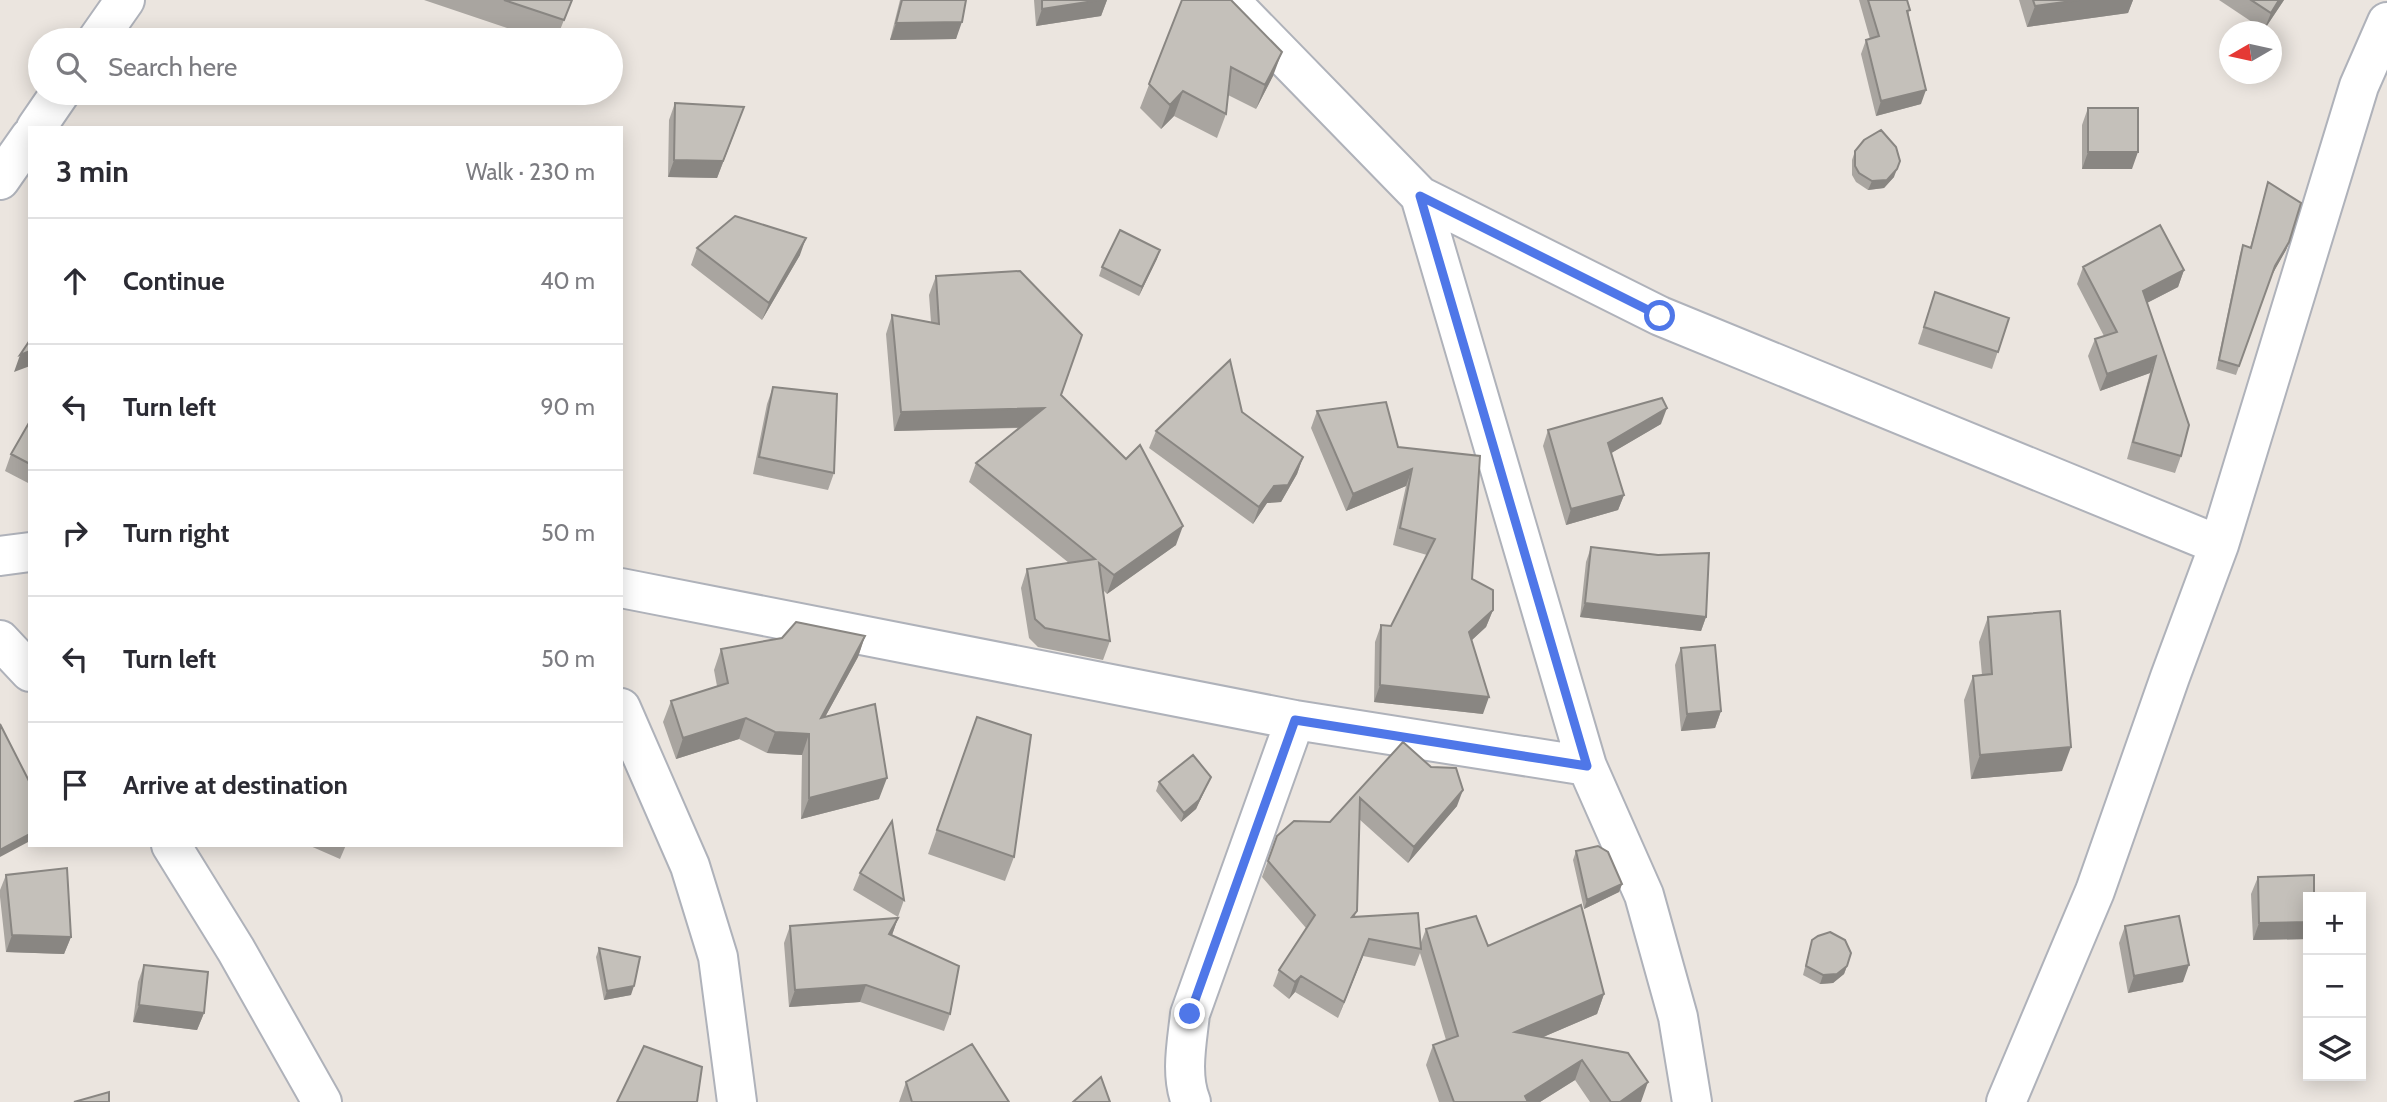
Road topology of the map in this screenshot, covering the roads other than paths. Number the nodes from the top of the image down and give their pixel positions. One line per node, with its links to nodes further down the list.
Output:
1 (125, 0): 4 (street)
2 (1229, 0): 9 (street)
3 (2387, 22): 10 (street)
4 (105, 28)
5 (52, 105): 6 (street)
6 (37, 126)
7 (28, 140): 8 (street)
8 (0, 180)
9 (1420, 196): 10 (street); 18 (street)
10 (2219, 545): 24 (street)
11 (28, 552): 12 (street)
12 (0, 556)
13 (623, 588): 17 (street)
14 (0, 640): 15 (street)
15 (28, 670)
16 (623, 713): 21 (street)
17 (1295, 720): 18 (street); 22 (street)
18 (1587, 766): 23 (street)
19 (172, 847): 20 (street)
20 (322, 1102)
21 (737, 1102)
22 (1191, 1102)
23 (1692, 1102)
24 (2006, 1102)

